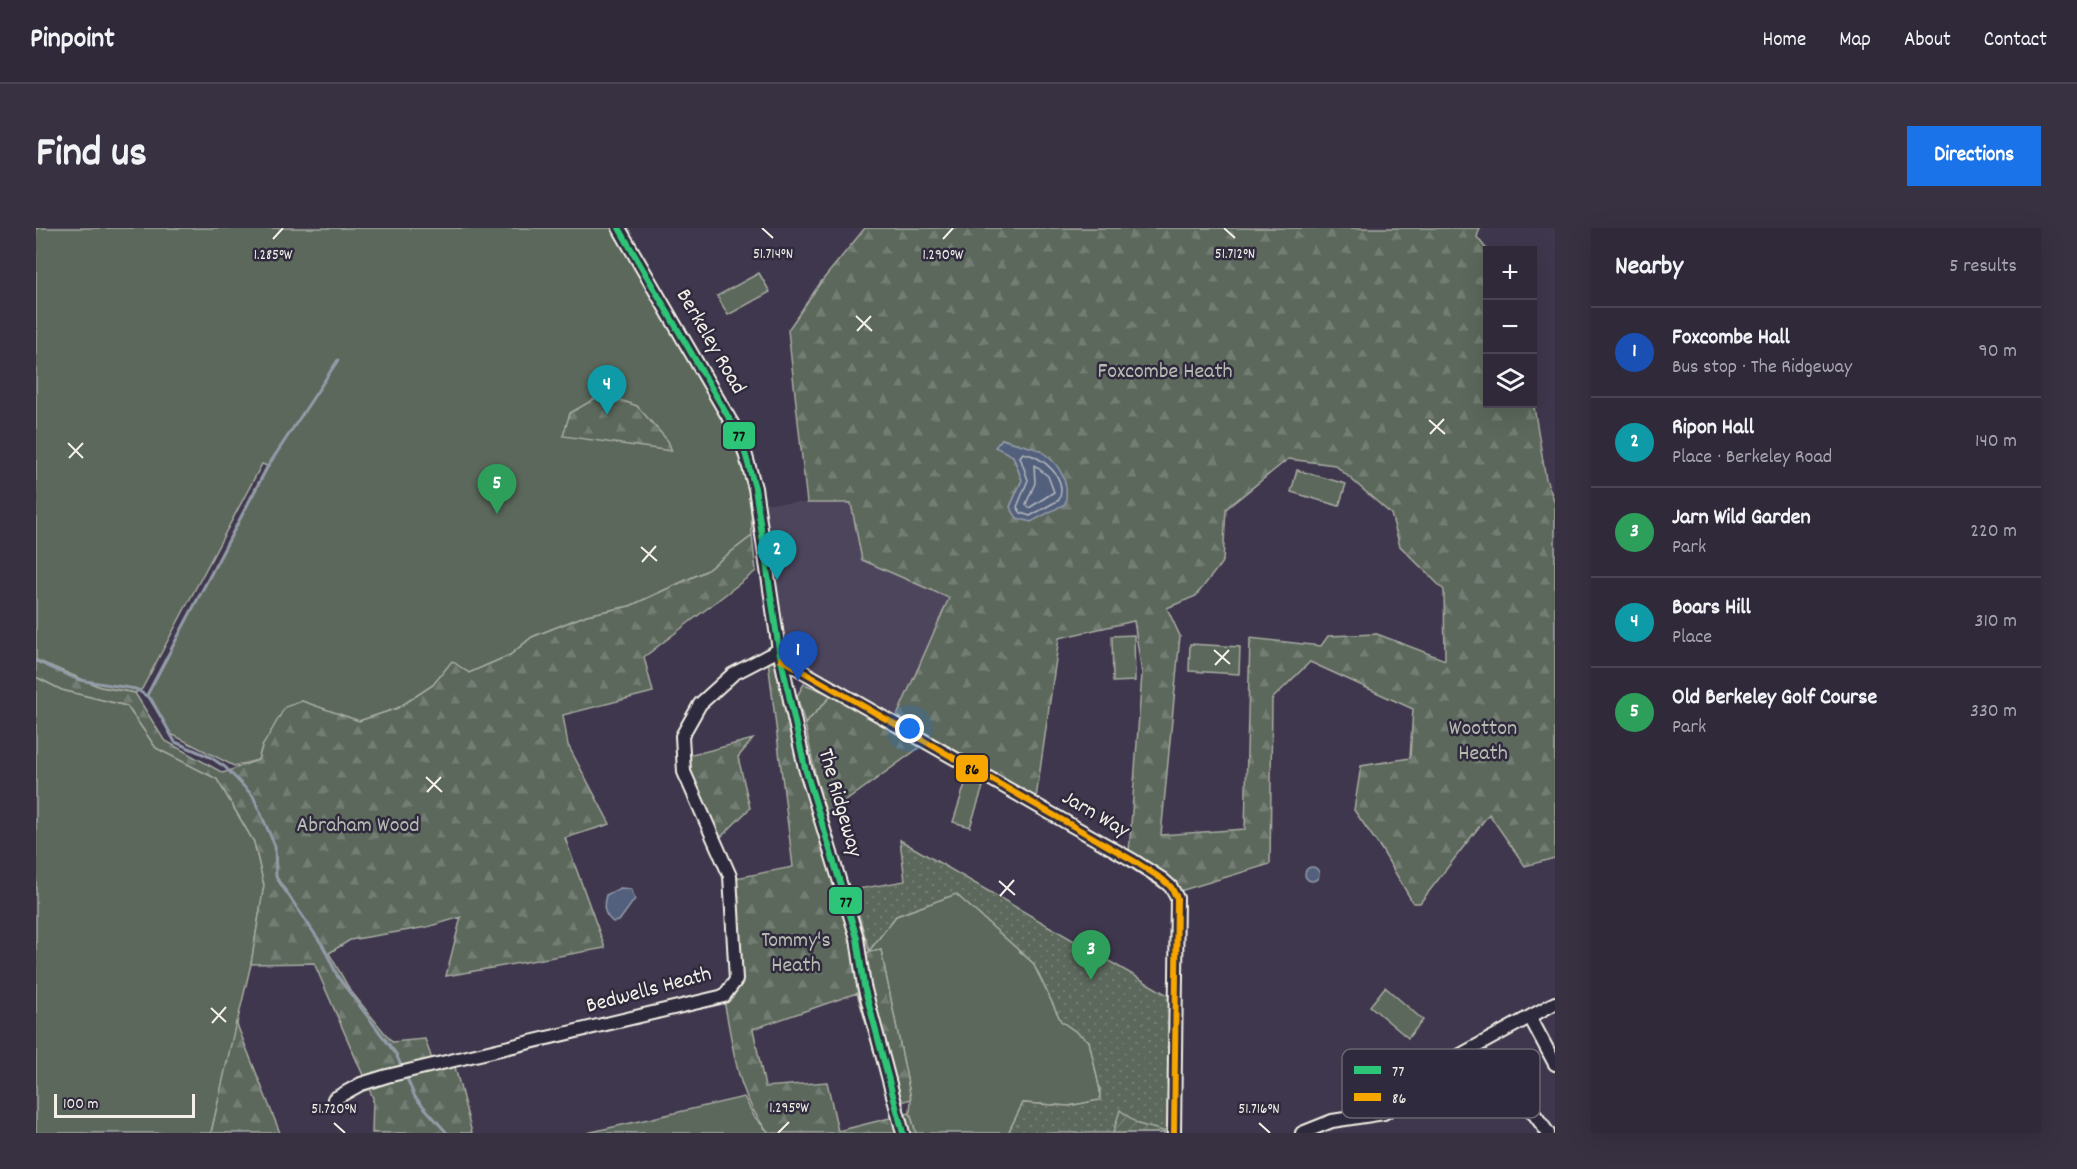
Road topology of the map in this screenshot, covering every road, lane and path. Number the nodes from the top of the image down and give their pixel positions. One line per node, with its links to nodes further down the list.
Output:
1 (619, 228): 2 (street, Berkeley Road)
2 (780, 655): 7 (street, Bedwells Heath); 10 (street, The Ridgeway); 11 (street, Jarn Way)
3 (1555, 1003): 4 (street)
4 (1530, 1017): 5 (street); 6 (street)
5 (1472, 1049)
6 (1555, 1064)
7 (334, 1099)
8 (1352, 1118): 12 (street)
9 (1535, 1118): 13 (street)
10 (903, 1133)
11 (1174, 1133)
12 (1302, 1133)
13 (1548, 1133)

